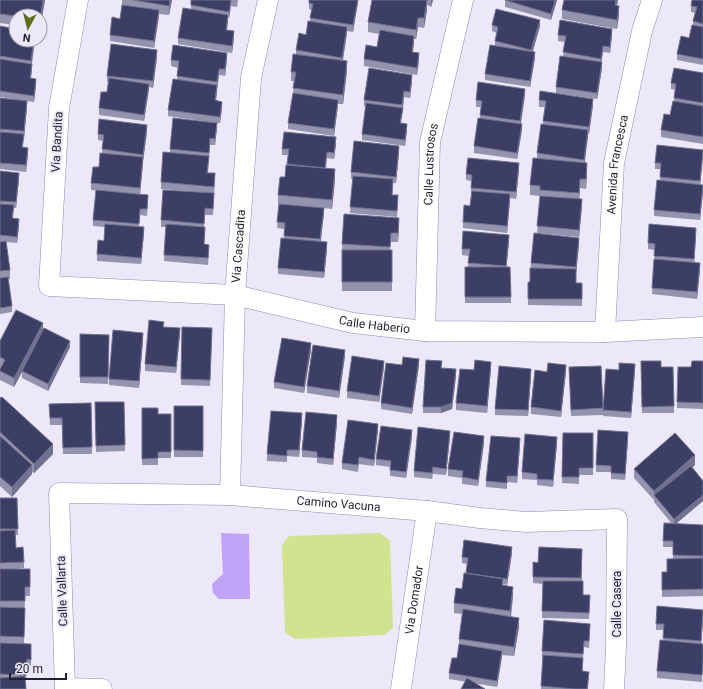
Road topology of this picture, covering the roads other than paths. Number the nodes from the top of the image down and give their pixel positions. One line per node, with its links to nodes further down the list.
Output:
1 (78, 0): 5 (street, Via Bandita)
2 (268, 0): 6 (street, Via Cascadita)
3 (463, 0): 8 (street, Calle Lustrosos)
4 (652, 0): 9 (street, Avenida Francesca)
5 (49, 286): 6 (street, Calle Haberio)
6 (235, 295): 8 (street, Calle Haberio); 11 (street, Via Cascadita)
7 (703, 327): 9 (street, Calle Haberio)
8 (425, 331): 9 (street, Calle Haberio)
9 (605, 332)
10 (59, 493): 11 (street, Camino Vacuna); 14 (street, Calle Vallarta)
11 (230, 495): 12 (street, Camino Vacuna)
12 (427, 511): 13 (street, Camino Vacuna); 16 (street, Via Domador)
13 (617, 519): 17 (street, Calle Casera)
14 (65, 689): 15 (street)
15 (102, 689)
16 (401, 689)
17 (614, 689)

